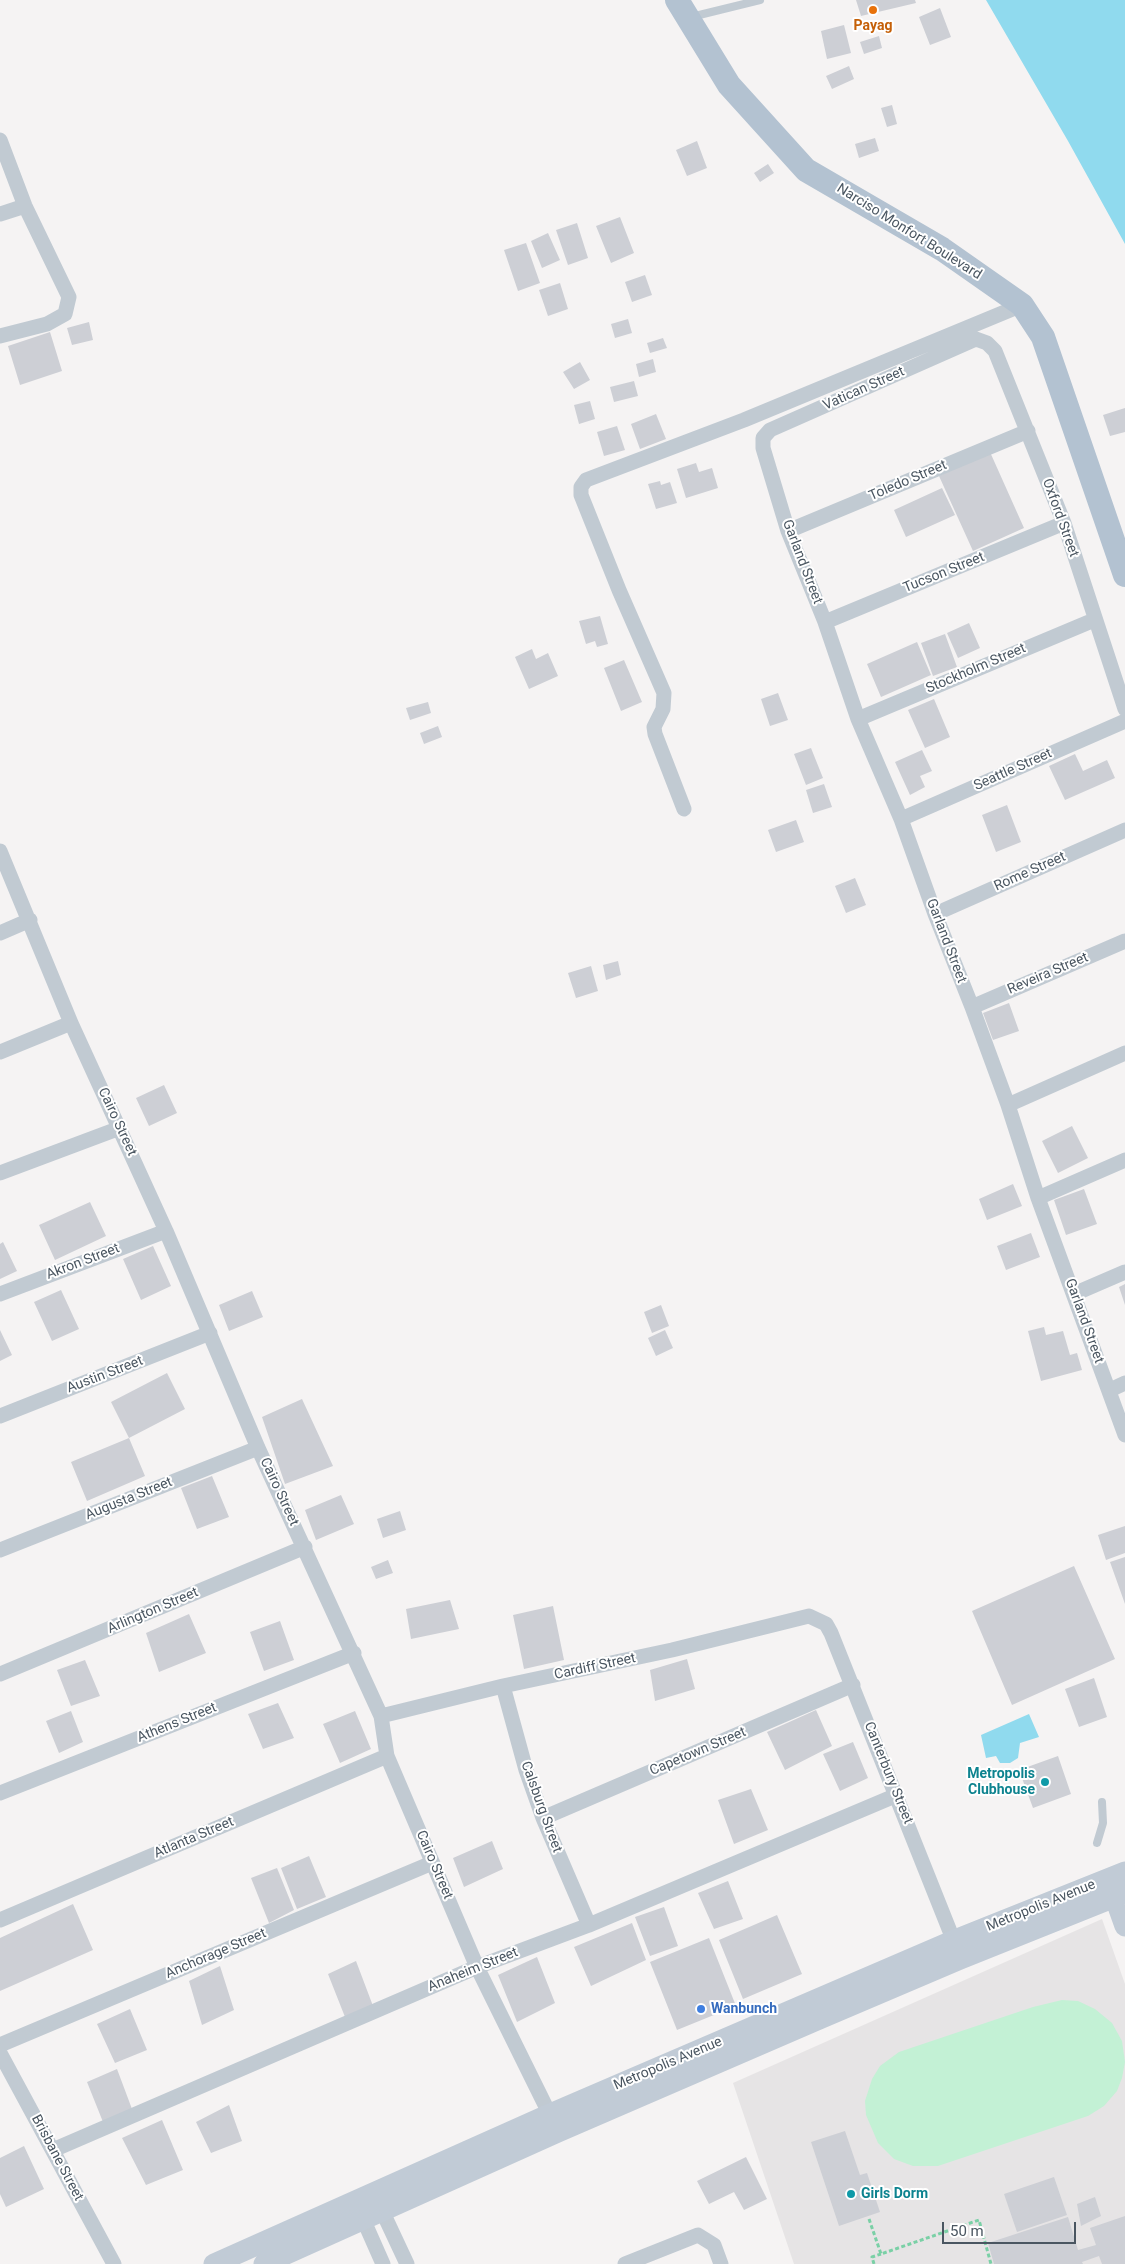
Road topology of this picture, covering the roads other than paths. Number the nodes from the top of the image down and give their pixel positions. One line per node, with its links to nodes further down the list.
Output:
1 (760, 0): 2 (lane)
2 (682, 9): 6 (main road, Narciso Monfort Boulevard)
3 (0, 140): 4 (street)
4 (25, 206): 5 (street); 7 (street)
5 (0, 214)
6 (1022, 305): 13 (main road, Narciso Monfort Boulevard); 19 (street)
7 (0, 336)
8 (976, 339): 9 (street, Oxford Street); 10 (street, Vatican Street)
9 (1028, 431): 11 (street, Oxford Street); 12 (street, Toledo Street)
10 (763, 448): 12 (street, Garland Street)
11 (1064, 524): 14 (street, Oxford Street); 15 (street, Tucson Street)
12 (788, 531): 15 (street, Garland Street)
13 (1125, 575)
14 (1094, 620): 16 (street, Oxford Street); 17 (street, Stockholm Street)
15 (825, 622): 17 (street, Garland Street)
16 (1125, 709)
17 (858, 719): 20 (street, Garland Street)
18 (1125, 721): 20 (street, Seattle Street)
19 (684, 809)
20 (901, 819): 23 (street, Garland Street)
21 (1125, 830): 23 (street, Rome Street)
22 (0, 851): 24 (street, Cairo Street)
23 (935, 914): 27 (street, Garland Street)
24 (30, 920): 25 (street); 28 (street, Cairo Street)
25 (0, 933)
26 (1125, 942): 27 (street, Reveira Street)
27 (972, 1007): 31 (street, Garland Street)
28 (71, 1023): 29 (street); 32 (street, Cairo Street)
29 (0, 1052)
30 (1125, 1053): 31 (street)
31 (1008, 1105): 35 (street, Garland Street)
32 (120, 1128): 34 (street); 36 (street, Cairo Street)
33 (1125, 1160): 35 (street)
34 (0, 1173)
35 (1038, 1198): 39 (street, Garland Street)
36 (166, 1230): 38 (street, Akron Street); 40 (street, Cairo Street)
37 (1125, 1272): 39 (street)
38 (0, 1294)
39 (1074, 1294): 42 (street, Garland Street)
40 (210, 1334): 43 (street, Austin Street); 45 (street, Cairo Street)
41 (1125, 1383): 42 (street)
42 (1110, 1390): 44 (street, Garland Street)
43 (0, 1416)
44 (1125, 1435)
45 (258, 1448): 46 (street, Cairo Street); 47 (street, Augusta Street)
46 (305, 1548): 49 (street, Cairo Street); 50 (street, Arlington Street)
47 (0, 1550)
48 (809, 1616): 51 (street, Canterbury Street); 52 (street, Cardiff Street)
49 (354, 1653): 53 (street, Cairo Street); 55 (street, Athens Street)
50 (0, 1674)
51 (852, 1685): 56 (street, Canterbury Street); 58 (street, Capetown Street)
52 (503, 1686): 53 (street, Cardiff Street); 58 (street, Calsburg Street)
53 (381, 1716): 54 (street, Cairo Street)
54 (387, 1756): 60 (street, Cairo Street); 62 (street, Atlanta Street)
55 (0, 1793)
56 (897, 1795): 63 (street, Anaheim Street); 65 (street, Canterbury Street)
57 (1102, 1802): 59 (lane)
58 (543, 1818): 63 (street, Calsburg Street)
59 (1097, 1843)
60 (432, 1862): 66 (street, Cairo Street); 67 (street, Anchorage Street)
61 (1118, 1885): 64 (main road); 65 (main road, Metropolis Avenue)
62 (0, 1920)
63 (589, 1925): 66 (street, Anaheim Street)
64 (1125, 1926)
65 (957, 1950): 69 (main road, Metropolis Avenue)
66 (477, 1966): 69 (street, Cairo Street); 70 (street, Anaheim Street)
67 (0, 2045)
68 (0, 2053): 70 (street, Brisbane Street)
69 (554, 2123): 71 (main road, Metropolis Avenue)
70 (53, 2150): 72 (street, Brisbane Street)
71 (369, 2207): 73 (main road, Metropolis Avenue); 74 (main road, Metropolis Avenue); 75 (street); 76 (street)
72 (114, 2264)
73 (214, 2264)
74 (264, 2264)
75 (383, 2264)
76 (407, 2264)
77 (625, 2264): 78 (street)
78 (721, 2264)

